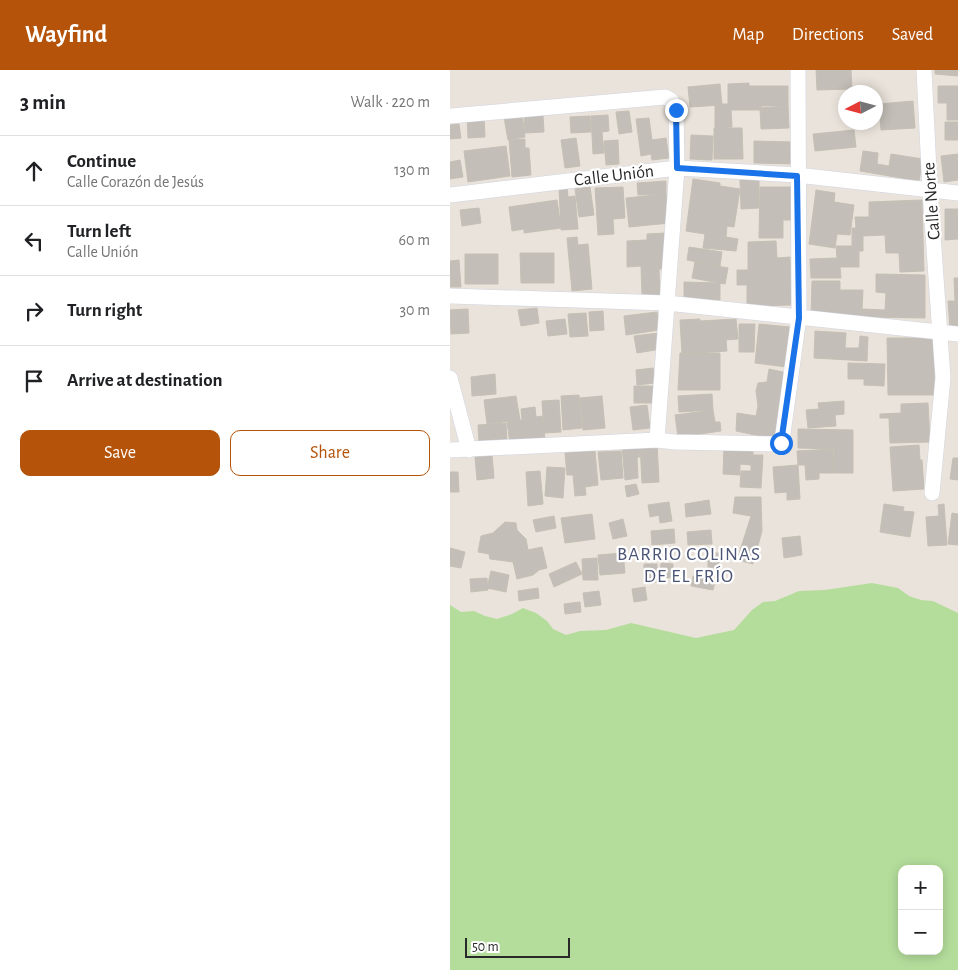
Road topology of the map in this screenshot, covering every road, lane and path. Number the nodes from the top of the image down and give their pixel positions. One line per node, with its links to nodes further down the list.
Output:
1 (798, 70): 5 (street)
2 (924, 70): 6 (street, Calle Norte)
3 (450, 116): 4 (street)
4 (677, 168): 5 (street, Calle Unión); 8 (street, Calle Unión); 10 (street)
5 (797, 176): 6 (street, Calle Unión); 11 (street)
6 (930, 190): 7 (street, Calle Unión); 12 (street, Calle Norte)
7 (958, 194)
8 (450, 195)
9 (450, 296): 10 (street)
10 (667, 304): 11 (street); 15 (street)
11 (799, 318): 12 (street); 15 (street)
12 (940, 332): 13 (street); 18 (street, Calle Norte)
13 (958, 334)
14 (450, 378): 17 (street)
15 (657, 440): 17 (street)
16 (450, 450): 17 (street)
17 (469, 450)
18 (932, 493)

